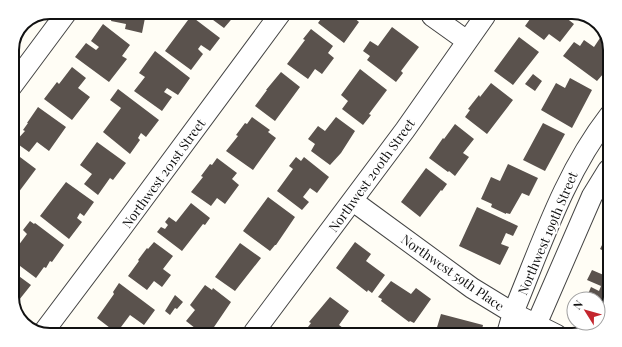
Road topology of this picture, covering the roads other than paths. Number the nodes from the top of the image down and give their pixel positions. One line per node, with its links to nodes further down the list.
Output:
1 (62, 19): 6 (street)
2 (276, 19): 11 (street, Northwest 201st Street)
3 (436, 19): 5 (street)
4 (483, 19): 5 (street, Northwest 200th Street)
5 (467, 41): 9 (street, Northwest 200th Street)
6 (19, 77)
7 (603, 124): 10 (street, Northwest 199th Street)
8 (603, 178): 15 (street, Northwest 199th Street)
9 (353, 201): 10 (street, Northwest 59th Place); 12 (street, Northwest 200th Street)
10 (513, 313): 13 (street, Northwest 199th Street); 14 (street, Northwest 59th Place)
11 (47, 327)
12 (257, 328)
13 (509, 328)
14 (532, 328)
15 (536, 328)

